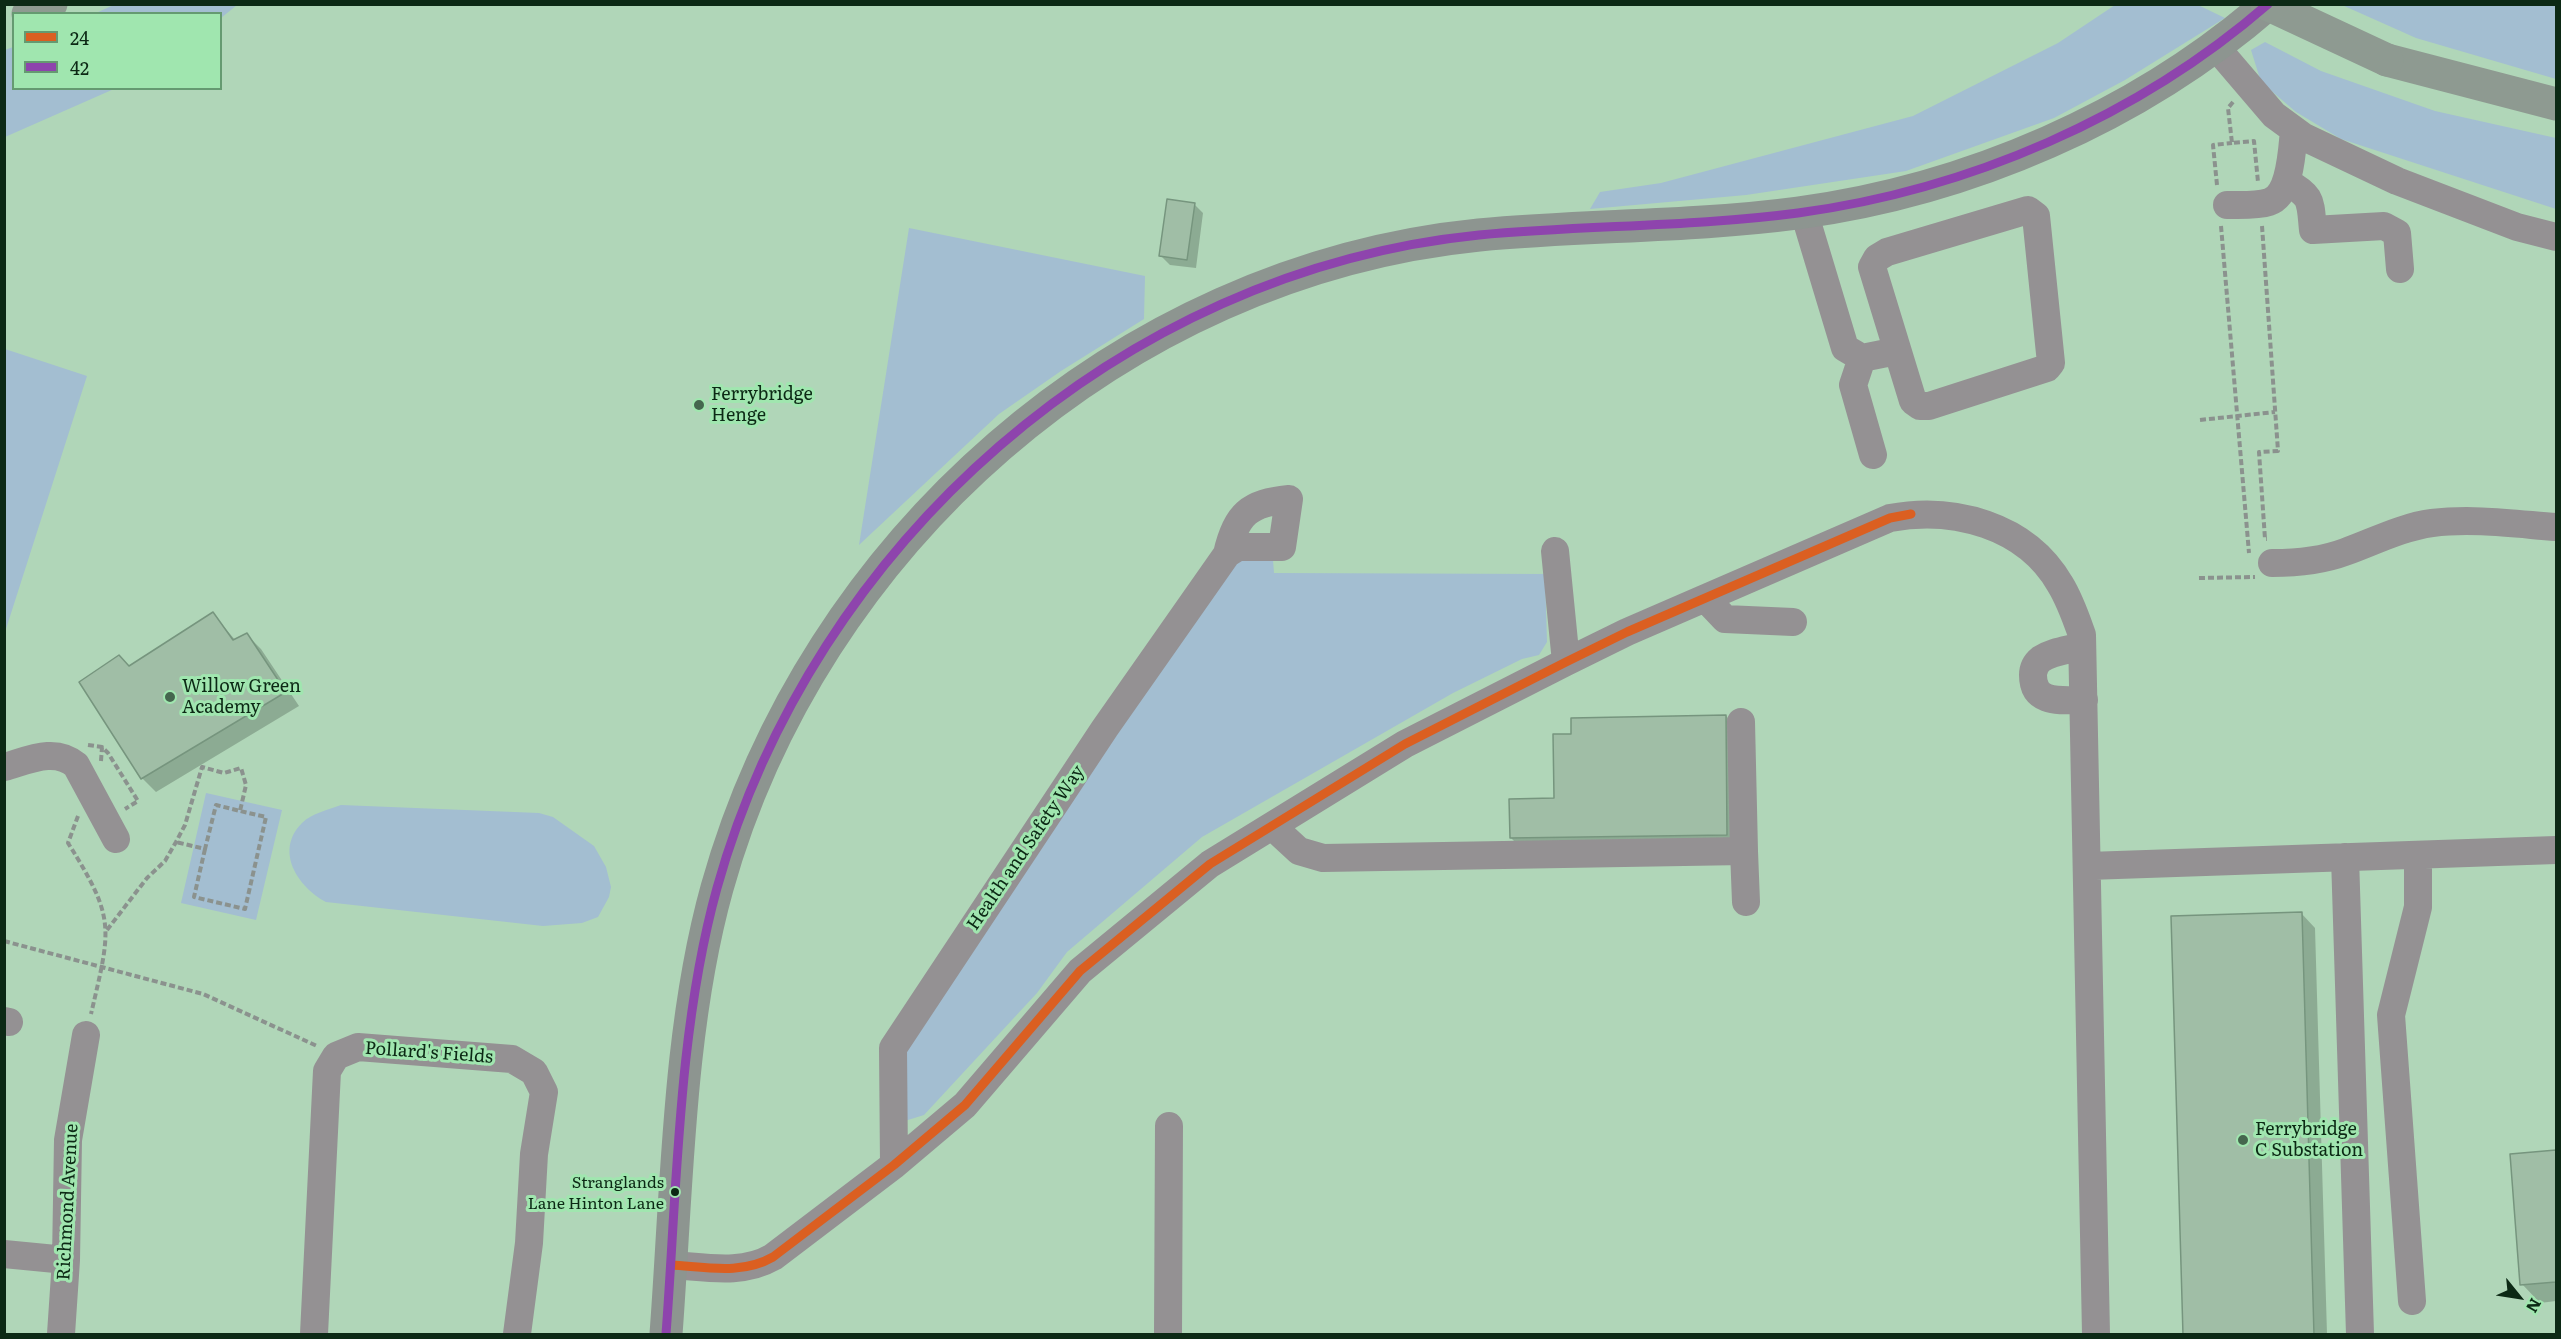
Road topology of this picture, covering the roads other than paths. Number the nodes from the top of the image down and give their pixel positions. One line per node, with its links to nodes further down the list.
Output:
1 (51, 4): 3 (highway)
2 (2267, 4): 4 (main road); 5 (highway, bridge)
3 (33, 12)
4 (2215, 46): 6 (street); 9 (main road)
5 (2556, 104)
6 (2294, 130): 7 (street); 10 (street)
7 (2286, 182): 8 (street); 11 (street)
8 (2222, 205)
9 (1804, 212): 13 (street); 39 (main road)
10 (2556, 237)
11 (2400, 269)
12 (1897, 351): 12 (street); 13 (street)
13 (1862, 358): 14 (street)
14 (1873, 455)
15 (2556, 527): 18 (street)
16 (1555, 550): 22 (street)
17 (1227, 554): 17 (street, Health and Safety Way); 36 (street, Health and Safety Way)
18 (2265, 558)
19 (1706, 599): 20 (street); 21 (street); 22 (street)
20 (1793, 622)
21 (2082, 646): 23 (street); 23 (street)
22 (1566, 662): 26 (street)
23 (2084, 700): 32 (street)
24 (1741, 722): 29 (street)
25 (4, 767): 27 (street)
26 (1273, 827): 29 (street); 36 (street)
27 (116, 839)
28 (2556, 850): 30 (street)
29 (1744, 851): 33 (street)
30 (2418, 855): 31 (street); 40 (street)
31 (2346, 857): 32 (street); 47 (street)
32 (2088, 866): 46 (street)
33 (1746, 902)
34 (86, 1035): 38 (street, Richmond Avenue)
35 (1169, 1126): 45 (street)
36 (894, 1165): 39 (street)
37 (4, 1254): 38 (street)
38 (66, 1260): 41 (street, Richmond Avenue)
39 (671, 1266): 44 (main road)
40 (2412, 1301)
41 (61, 1335)
42 (314, 1335): 43 (street, Pollard's Fields)
43 (517, 1335)
44 (666, 1335)
45 (1168, 1335)
46 (2096, 1335)
47 (2360, 1335)

